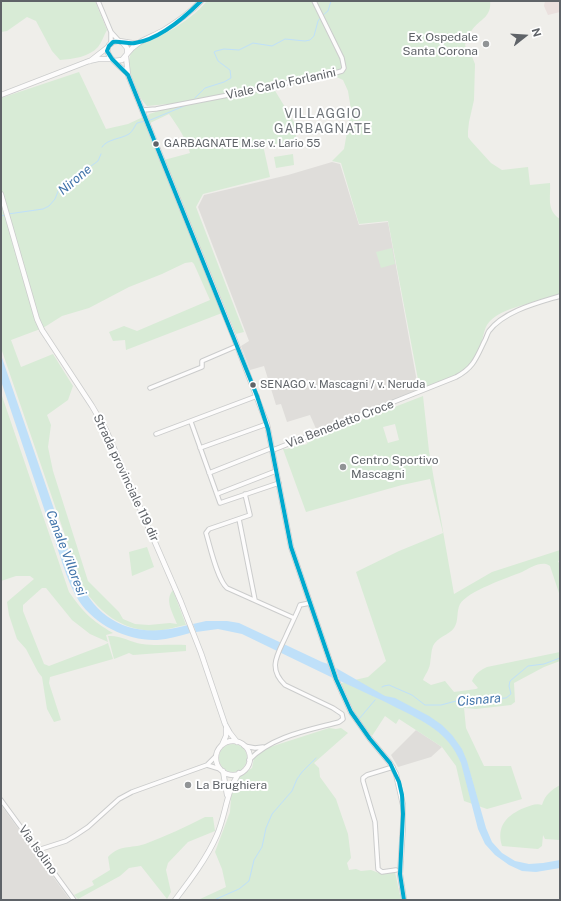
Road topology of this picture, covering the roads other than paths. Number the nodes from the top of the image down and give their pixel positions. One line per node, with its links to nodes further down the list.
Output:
1 (98, 1): 4 (street)
2 (201, 1): 6 (street)
3 (314, 1): 13 (street, Viale Carlo Forlanini)
4 (111, 32): 5 (street); 7 (street)
5 (121, 42): 6 (street); 7 (street); 8 (street)
6 (138, 42): 8 (street)
7 (109, 45): 9 (street); 10 (street)
8 (126, 55): 9 (street); 11 (street)
9 (113, 60): 10 (street); 11 (street)
10 (89, 61): 12 (street)
11 (128, 75): 13 (street)
12 (1, 93)
13 (143, 110): 16 (street)
14 (1, 194): 33 (street, Strada provinciale 119 dir)
15 (560, 296): 23 (street, Via Benedetto Croce)
16 (237, 346): 17 (street); 18 (street)
17 (150, 388)
18 (257, 396): 19 (street); 20 (street)
19 (191, 422): 21 (street); 22 (street)
20 (267, 424): 22 (street); 23 (street)
21 (156, 434)
22 (200, 448): 25 (street)
23 (273, 449): 24 (street); 25 (street, Via Benedetto Croce)
24 (276, 470): 26 (street); 27 (street)
25 (209, 473): 27 (street)
26 (279, 483): 28 (street); 31 (street)
27 (217, 494): 28 (street)
28 (245, 494): 29 (street)
29 (239, 519): 30 (street); 30 (street)
30 (255, 600): 32 (street)
31 (310, 603): 32 (street); 41 (street)
32 (294, 618): 37 (street)
33 (225, 724): 34 (street, Strada provinciale 119 dir); 35 (street, Strada provinciale 119 dir)
34 (237, 742): 35 (street); 36 (street)
35 (222, 745): 38 (street)
36 (244, 746): 37 (street); 39 (street)
37 (266, 746): 39 (street)
38 (216, 756): 40 (street); 42 (street)
39 (249, 760): 43 (street)
40 (207, 765): 42 (street); 46 (street)
41 (393, 767): 47 (street); 50 (street)
42 (222, 770): 43 (street); 44 (street)
43 (239, 773): 44 (street)
44 (227, 799): 49 (street)
45 (1, 800): 46 (street, Via Isolino)
46 (38, 850): 48 (street, Via Isolino)
47 (396, 870)
48 (74, 900)
49 (176, 900)
50 (404, 900)

